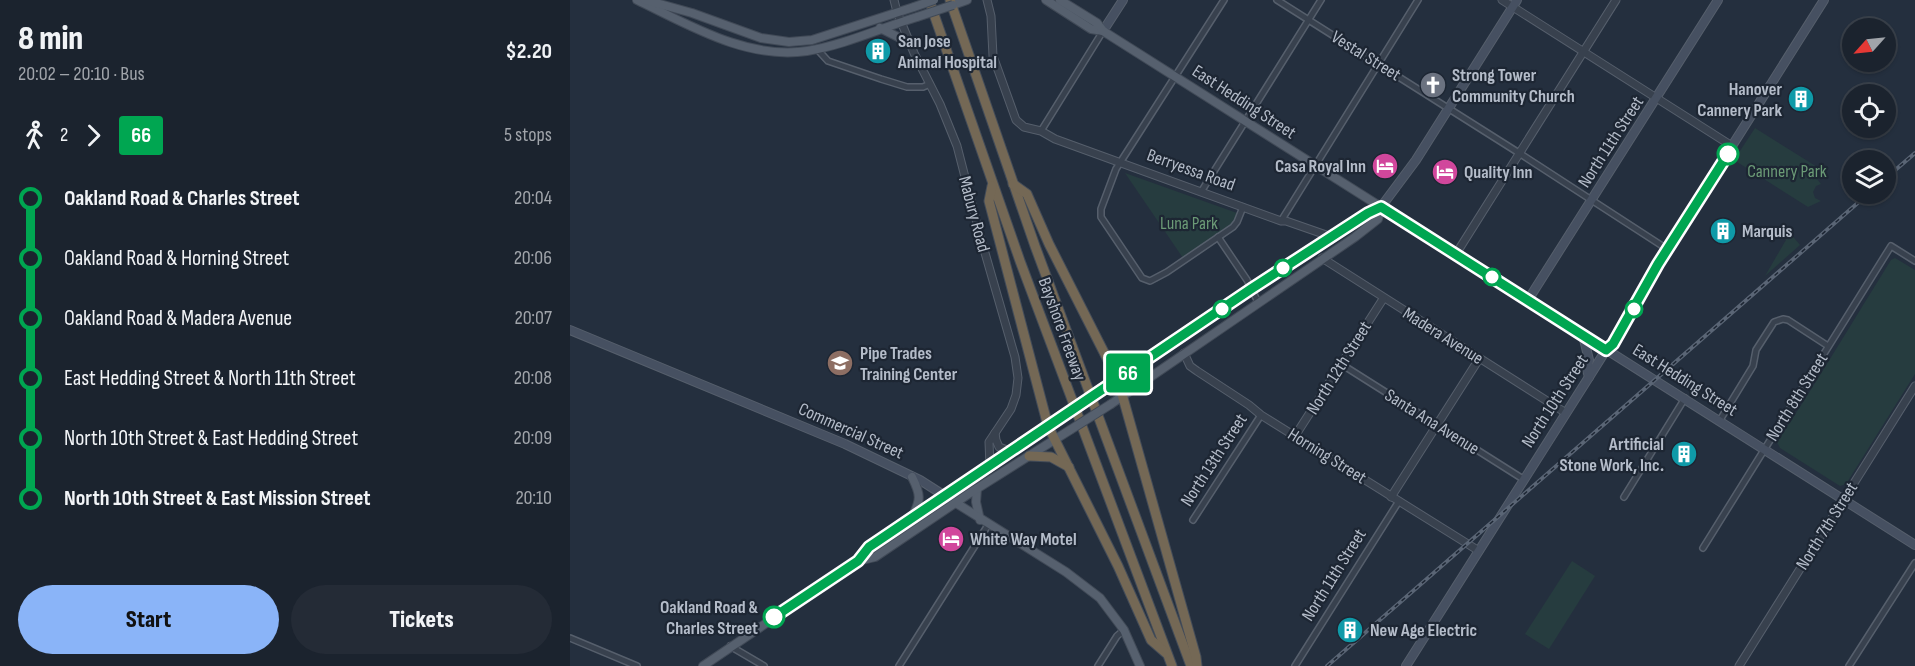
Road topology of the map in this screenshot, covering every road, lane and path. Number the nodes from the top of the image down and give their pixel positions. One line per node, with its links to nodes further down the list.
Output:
1 (637, 0): 27 (main road)
2 (645, 0): 21 (main road)
3 (894, 0): 21 (street, Mabury Road)
4 (930, 0): 40 (highway, Bayshore Freeway)
5 (934, 0): 21 (main road, bridge)
6 (950, 0): 41 (highway, Bayshore Freeway)
7 (967, 0): 23 (main road, bridge)
8 (987, 0): 35 (street, Berryessa Road)
9 (1046, 0): 25 (main road, East Hedding Street)
10 (1060, 0): 25 (main road, East Hedding Street)
11 (1123, 0): 25 (main road)
12 (1224, 0): 30 (street)
13 (1277, 0): 22 (street, Vestal Street)
14 (1321, 0): 22 (street)
15 (1419, 0): 29 (street)
16 (1502, 0): 20 (street)
17 (1616, 0): 28 (street)
18 (1718, 0): 32 (main road, North 11th Street)
19 (1824, 0): 36 (main road, North 10th Street)
20 (1515, 4): 28 (street); 33 (main road)
21 (897, 12): 23 (street, Mabury Road)
22 (1309, 19): 29 (street, Vestal Street); 34 (street)
23 (901, 22): 24 (main road); 26 (street, Mabury Road)
24 (880, 28): 26 (main road); 27 (main road)
25 (1103, 31): 30 (main road, East Hedding Street); 35 (street)
26 (910, 43): 31 (street, Mabury Road)
27 (817, 49): 31 (street)
28 (1583, 51): 32 (street); 37 (street)
29 (1378, 64): 33 (street, Vestal Street); 39 (street)
30 (1175, 77): 34 (main road, East Hedding Street); 38 (street)
31 (930, 84): 74 (street, Mabury Road)
32 (1656, 98): 36 (street); 43 (main road, North 11th Street)
33 (1449, 108): 37 (street, Vestal Street); 45 (main road)
34 (1244, 122): 39 (main road, East Hedding Street); 42 (street)
35 (1041, 131): 38 (street, Berryessa Road)
36 (1732, 146): 49 (main road, North 10th Street)
37 (1519, 153): 43 (street, Vestal Street); 50 (street)
38 (1120, 162): 42 (street, Berryessa Road); 47 (street)
39 (1314, 166): 45 (main road, East Hedding Street); 46 (street)
40 (992, 184): 72 (highway); 102 (highway, Bayshore Freeway)
41 (1013, 184): 65 (highway); 110 (highway, Bayshore Freeway)
42 (1201, 192): 44 (street, Berryessa Road)
43 (1592, 200): 49 (street, Vestal Street); 55 (main road, North 11th Street)
44 (1243, 207): 46 (street, Berryessa Road); 47 (street)
45 (1381, 207): 48 (main road); 50 (main road, East Hedding Street); 51 (main road)
46 (1281, 221): 48 (street, Berryessa Road)
47 (1218, 237): 53 (street)
48 (1332, 237): 53 (main road)
49 (1667, 249): 60 (main road, North 10th Street)
50 (1456, 254): 55 (main road, East Hedding Street)
51 (1322, 258): 54 (street, Madera Avenue); 56 (main road)
52 (1915, 261): 59 (street, North 8th Street)
53 (1251, 289): 56 (street); 65 (main road)
54 (1383, 298): 62 (street, Madera Avenue); 63 (street, North 12th Street)
55 (1528, 300): 58 (main road, East Hedding Street)
56 (1258, 302): 61 (main road)
57 (570, 330): 82 (main road, Commercial Street)
58 (1583, 335): 60 (main road, East Hedding Street); 64 (main road)
59 (1828, 346): 71 (street); 77 (street, North 8th Street)
60 (1606, 350): 64 (main road, North 10th Street); 68 (main road, East Hedding Street)
61 (1184, 353): 67 (main road); 70 (street, Horning Street)
62 (1479, 359): 69 (street, Madera Avenue); 73 (street)
63 (1341, 364): 73 (street, Santa Ana Avenue); 75 (street, North 12th Street)
64 (1589, 377): 69 (main road, North 10th Street)
65 (1118, 380): 67 (highway); 72 (main road, bridge)
66 (1915, 386): 88 (street, North 7th Street)
67 (1123, 395): 76 (main road, bridge); 111 (highway)
68 (1685, 398): 71 (main road, East Hedding Street); 87 (street)
69 (1566, 413): 83 (main road, North 10th Street)
70 (1261, 415): 75 (street, Horning Street); 92 (street, North 13th Street)
71 (1720, 420): 77 (main road, East Hedding Street)
72 (1051, 424): 76 (highway); 78 (main road)
73 (1437, 426): 83 (street, Santa Ana Avenue); 86 (street)
74 (995, 433): 78 (street); 80 (street, Mabury Road)
75 (1295, 436): 86 (street, Horning Street)
76 (1058, 438): 79 (main road); 81 (highway)
77 (1765, 449): 88 (main road, East Hedding Street); 95 (street, North 8th Street)
78 (1010, 451): 80 (main road)
79 (1029, 456): 81 (highway); 84 (main road)
80 (990, 466): 85 (main road)
81 (1069, 467): 102 (highway)
82 (912, 477): 85 (main road, Commercial Street); 91 (main road)
83 (1523, 479): 96 (main road, North 10th Street)
84 (977, 489): 90 (main road); 93 (main road)
85 (944, 496): 90 (main road, Commercial Street); 91 (main road)
86 (1391, 496): 89 (street, Horning Street)
87 (1624, 496)
88 (1844, 499): 94 (main road, East Hedding Street); 114 (street, North 7th Street)
89 (1399, 501): 96 (street, Horning Street); 112 (street, North 11th Street)
90 (956, 503): 93 (main road, Commercial Street); 97 (main road)
91 (912, 519): 97 (main road)
92 (1192, 520)
93 (984, 522): 99 (main road, Commercial Street); 106 (street)
94 (1915, 545)
95 (1703, 548)
96 (1479, 551): 113 (main road, North 10th Street)
97 (858, 561): 101 (main road)
98 (1915, 563): 115 (street)
99 (1124, 630): 107 (street); 108 (main road, Commercial Street)
100 (570, 638): 103 (street)
101 (730, 646): 104 (main road); 105 (street)
102 (1167, 654): 109 (highway, Bayshore Freeway)
103 (637, 666)
104 (703, 666)
105 (764, 666)
106 (899, 666)
107 (1098, 666)
108 (1140, 666)
109 (1172, 666)
110 (1191, 666)
111 (1197, 666)
112 (1295, 666)
113 (1406, 666)
114 (1739, 666)
115 (1849, 666)

